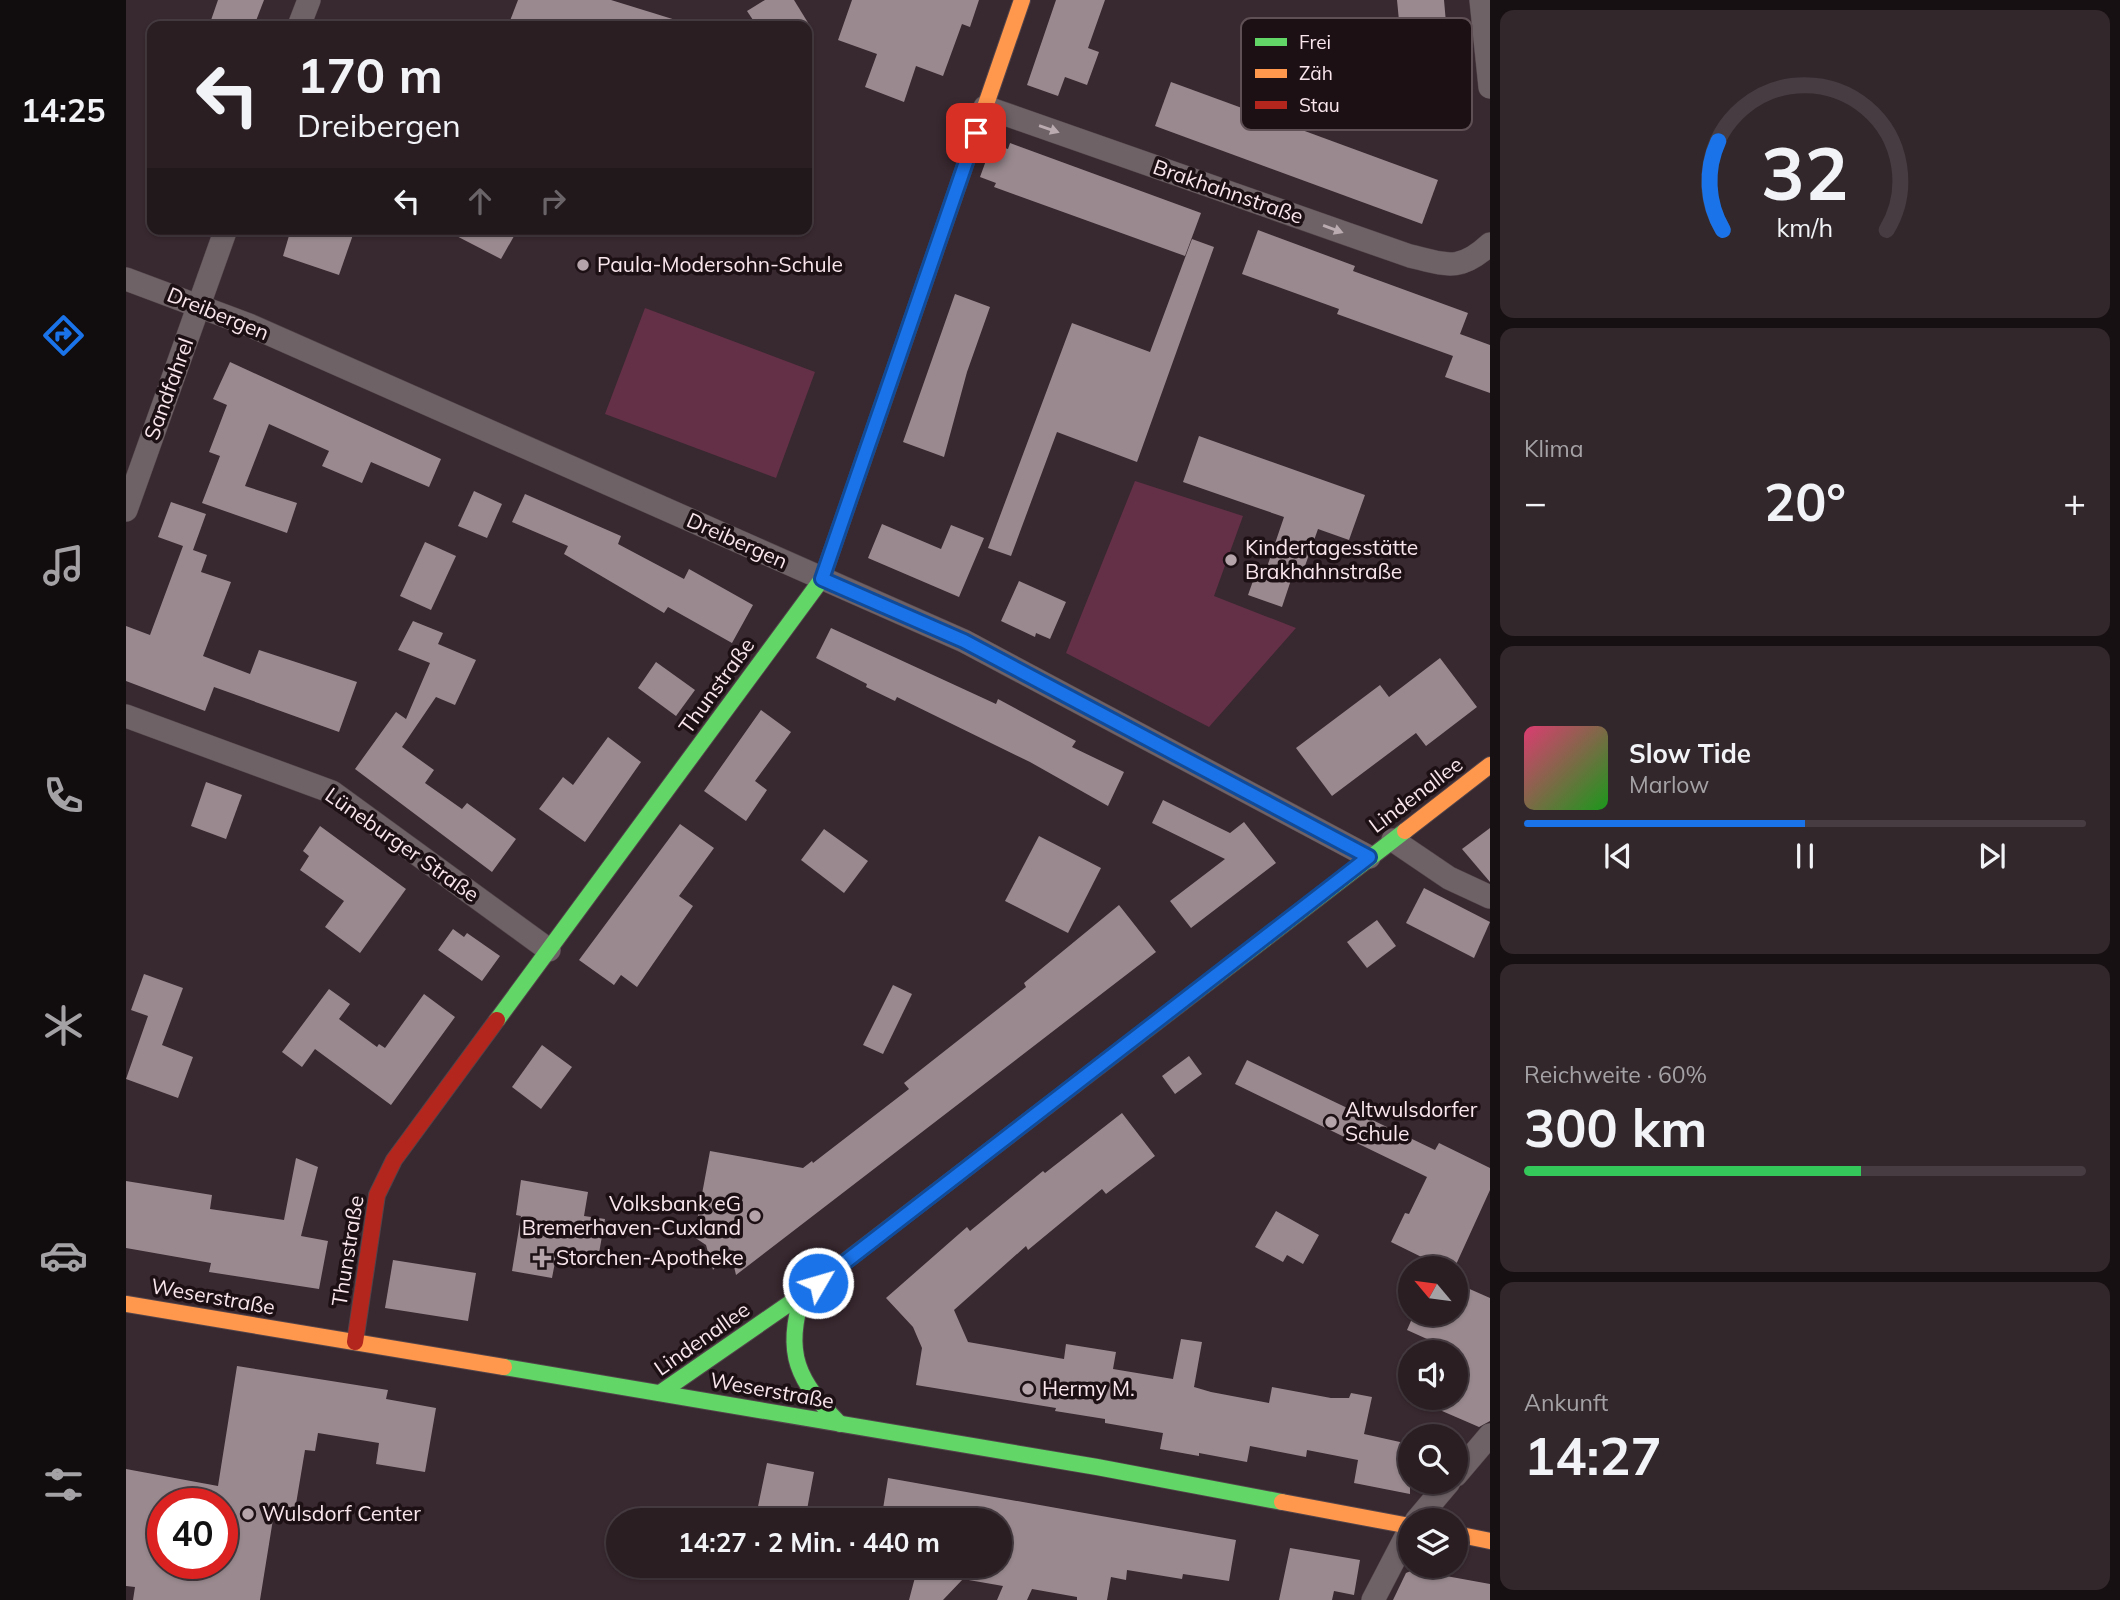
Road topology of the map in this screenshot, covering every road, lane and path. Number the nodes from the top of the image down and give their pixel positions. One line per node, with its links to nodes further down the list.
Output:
1 (309, 0): 4 (street)
2 (1022, 0): 6 (street, Thunstraße)
3 (1481, 0): 5 (street)
4 (301, 21)
5 (1490, 87)
6 (985, 107): 8 (street, Brakhahnstraße, one-way to 8); 12 (street, Thunstraße)
7 (224, 235): 10 (street, Sandfahrel)
8 (1490, 244)
9 (126, 279): 10 (street, Dreibergen)
10 (199, 304): 11 (street, Sandfahrel); 12 (street, Dreibergen)
11 (126, 510)
12 (822, 579): 16 (street, Dreibergen); 18 (street, Thunstraße)
13 (126, 716): 18 (street, Lüneburger Straße)
14 (1490, 765): 15 (street, Lindenallee)
15 (1393, 839): 16 (street, Lindenallee); 17 (street)
16 (1369, 857): 19 (street, Lindenallee)
17 (1490, 897)
18 (549, 950): 21 (street, Thunstraße)
19 (803, 1294): 22 (street, Lindenallee); 23 (street)
20 (126, 1304): 21 (street, Weserstraße)
21 (355, 1342): 22 (street, Weserstraße)
22 (660, 1393): 23 (street, Weserstraße)
23 (840, 1424): 28 (street, Weserstraße)
24 (1490, 1435): 25 (street)
25 (1468, 1461)
26 (1440, 1494): 27 (street)
27 (1427, 1508)
28 (1398, 1525)
29 (1468, 1536): 30 (street)
30 (1490, 1541)
31 (1398, 1551): 32 (street)
32 (1373, 1600)

